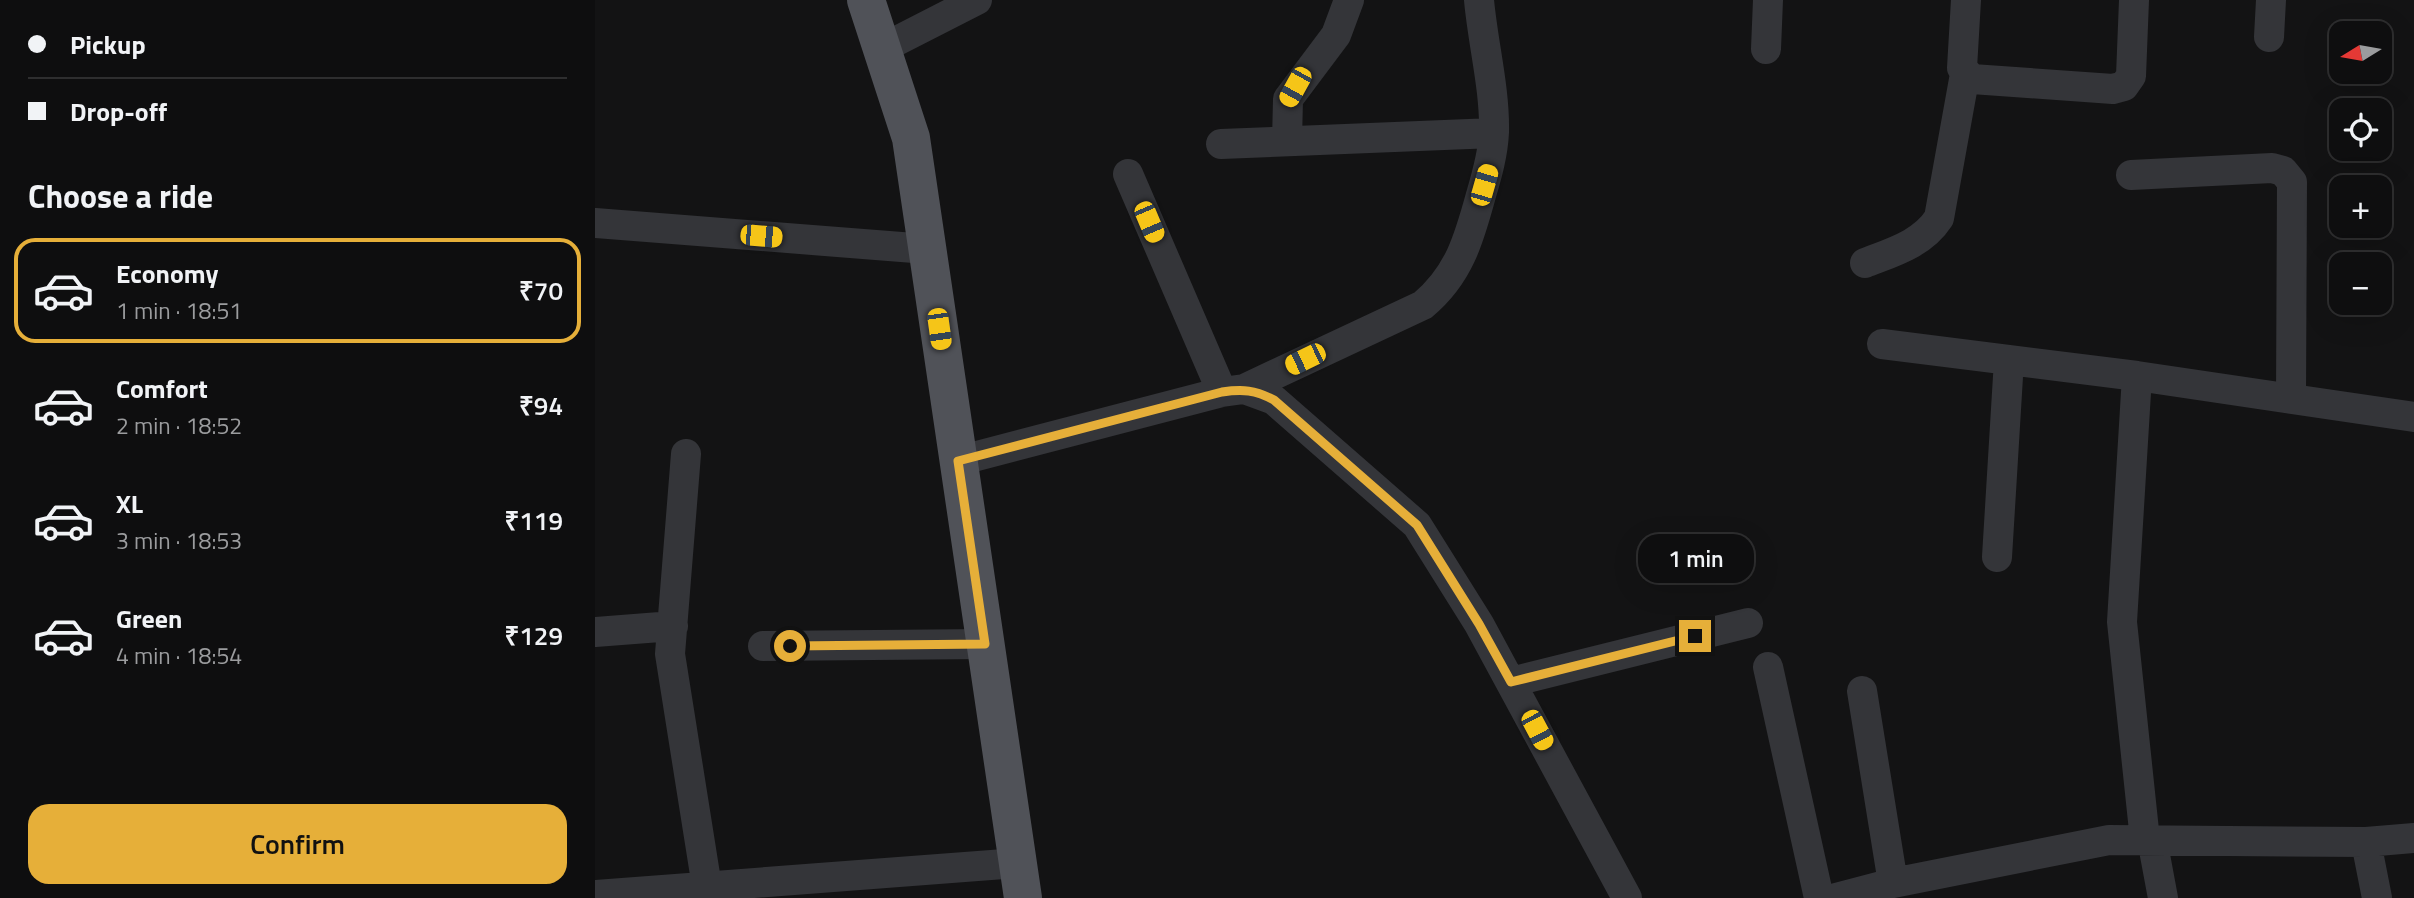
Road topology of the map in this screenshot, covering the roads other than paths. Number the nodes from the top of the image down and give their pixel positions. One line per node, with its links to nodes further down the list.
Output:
1 (866, 0): 10 (main road)
2 (977, 0): 10 (street)
3 (1349, 0): 14 (street)
4 (1479, 0): 13 (street)
5 (1768, 0): 11 (street)
6 (1966, 0): 12 (street)
7 (2134, 0): 12 (street)
8 (2271, 0): 9 (street)
9 (2269, 37)
10 (883, 48): 19 (main road)
11 (1766, 49)
12 (1965, 74): 20 (street)
13 (1494, 133): 14 (street); 24 (street)
14 (1287, 141): 15 (street)
15 (1221, 144)
16 (1128, 174): 24 (street)
17 (2131, 175): 25 (street)
18 (595, 223): 19 (street)
19 (927, 249): 28 (main road)
20 (1865, 263)
21 (1882, 344): 22 (street)
22 (2009, 360): 23 (street); 29 (street)
23 (2137, 376): 25 (street); 39 (street)
24 (1233, 390): 28 (street); 36 (street)
25 (2291, 398): 26 (street)
26 (2414, 417)
27 (685, 454): 31 (street)
28 (958, 461): 33 (main road)
29 (1997, 557)
30 (1748, 623): 36 (street)
31 (673, 626): 32 (street); 43 (street)
32 (595, 632)
33 (985, 644): 34 (street); 41 (main road)
34 (762, 646)
35 (1768, 667): 46 (street)
36 (1511, 682): 45 (street)
37 (1862, 691): 42 (street)
38 (2414, 838): 40 (street)
39 (2149, 840): 40 (street); 42 (street); 48 (street)
40 (2365, 842): 49 (street)
41 (1020, 880): 43 (street)
42 (1893, 883): 47 (street)
43 (707, 887): 44 (street)
44 (595, 895)
45 (1627, 898)
46 (1819, 898)
47 (1836, 898)
48 (2163, 898)
49 (2377, 898)

